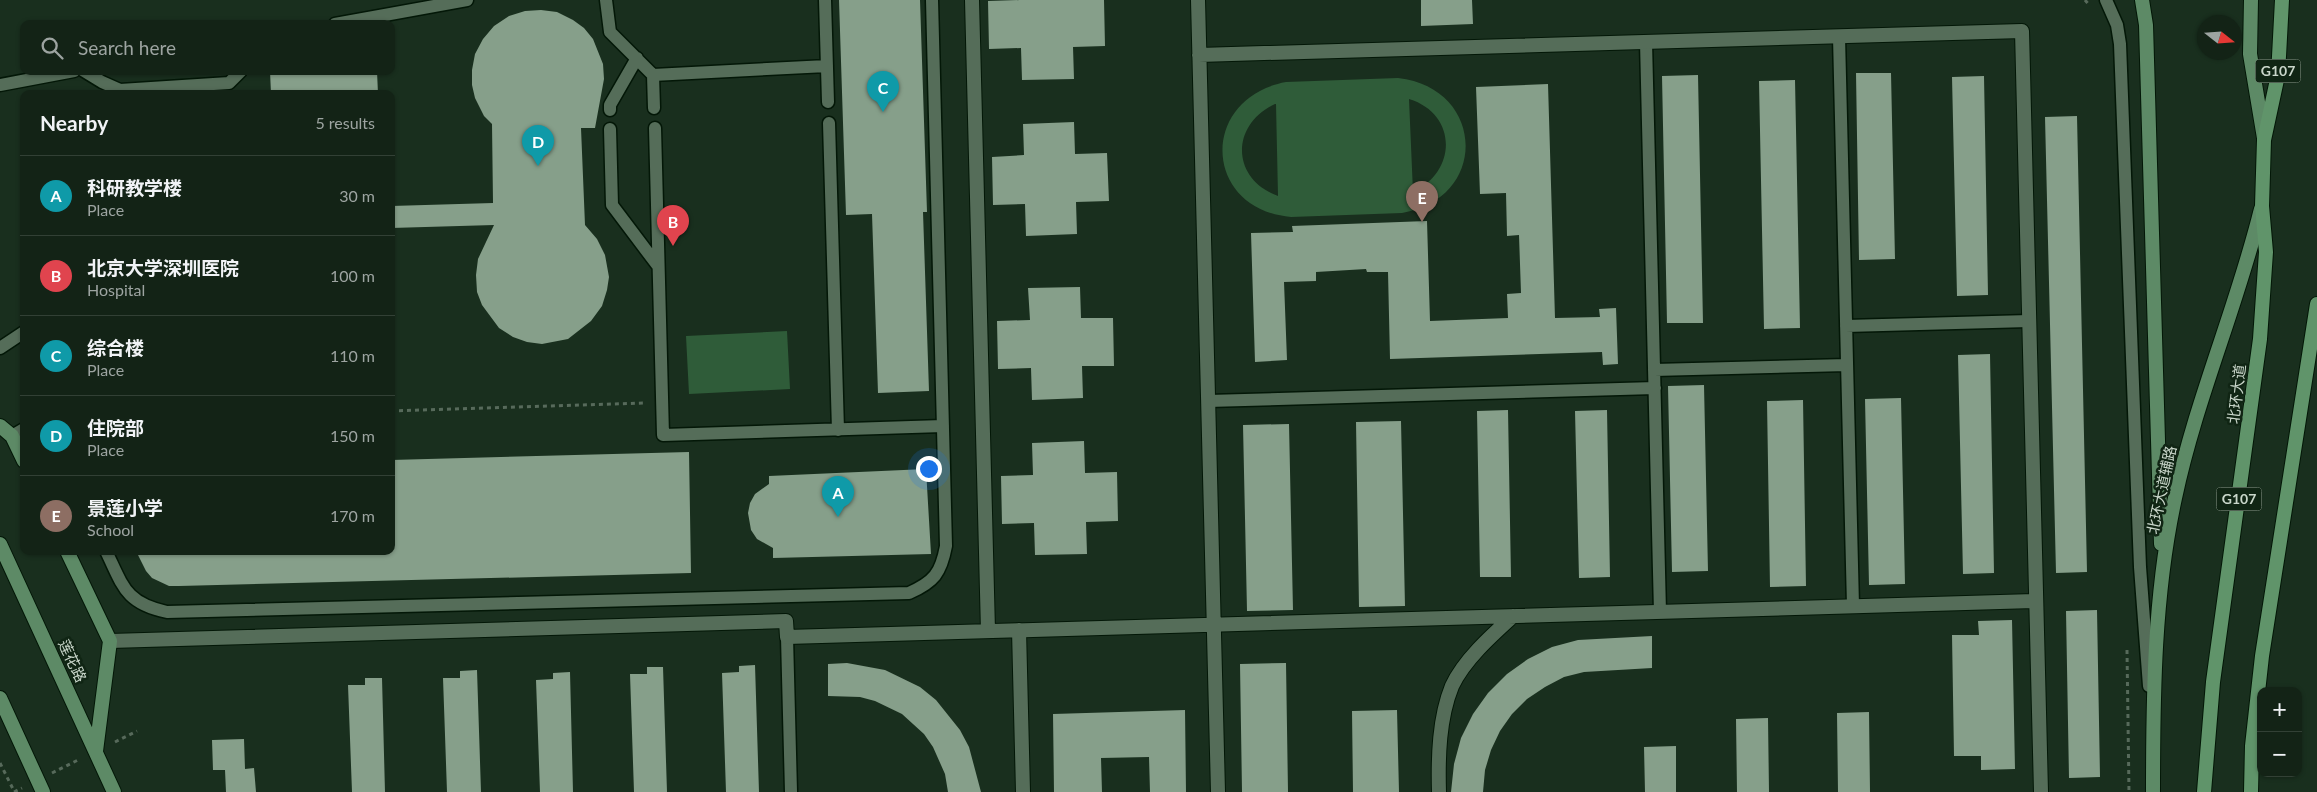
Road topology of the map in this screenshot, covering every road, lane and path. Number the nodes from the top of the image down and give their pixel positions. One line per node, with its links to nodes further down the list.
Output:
1 (466, 0): 11 (lane)
2 (606, 0): 15 (lane)
3 (825, 0): 16 (lane)
4 (932, 0): 45 (lane)
5 (972, 0): 58 (street)
6 (1198, 0): 14 (street)
7 (2106, 0): 63 (lane)
8 (2142, 0): 51 (main road)
9 (2251, 0): 30 (main road)
10 (2282, 0): 30 (highway, 北环大道 / G107)
11 (357, 20)
12 (1839, 36): 13 (street); 34 (street); 35 (lane)
13 (1646, 42): 14 (street); 39 (lane)
14 (1199, 55): 41 (street)
15 (637, 58): 20 (lane); 26 (lane)
16 (827, 66): 20 (lane); 24 (lane)
17 (53, 75): 21 (lane)
18 (91, 75): 23 (lane)
19 (238, 75): 22 (lane)
20 (653, 75): 25 (lane)
21 (0, 85)
22 (120, 90)
23 (120, 90)
24 (828, 102)
25 (654, 108)
26 (610, 110)
27 (829, 123): 46 (lane)
28 (655, 128): 32 (lane)
29 (610, 129): 32 (lane)
30 (2264, 140): 31 (highway, 北环大道 / G107)
31 (2262, 206): 51 (main road, 北环大道辅路); 75 (highway, 北环大道 / G107)
32 (658, 266): 42 (lane)
33 (2317, 304): 76 (highway)
34 (2029, 321): 35 (lane); 52 (street)
35 (1846, 326): 38 (lane)
36 (20, 335): 37 (lane)
37 (0, 348)
38 (1847, 365): 39 (lane); 53 (lane)
39 (1654, 370): 40 (lane)
40 (1655, 388): 41 (lane); 54 (lane)
41 (1208, 401): 56 (street)
42 (662, 402): 43 (path); 46 (lane)
43 (395, 411)
44 (0, 426): 47 (main road)
45 (943, 426): 46 (lane); 50 (lane)
46 (838, 430)
47 (18, 432)
48 (0, 544): 64 (main road, 莲花路)
49 (69, 555): 60 (main road)
50 (108, 555)
51 (2162, 576): 63 (main road, 北环大道辅路)
52 (2036, 601): 53 (street); 73 (street)
53 (1853, 606): 54 (street)
54 (1660, 612): 55 (street)
55 (1513, 616): 56 (street); 72 (street)
56 (1214, 625): 57 (street); 71 (street)
57 (1019, 630): 58 (street); 70 (street)
58 (988, 631): 59 (street)
59 (787, 637): 60 (street); 69 (lane)
60 (110, 641): 64 (main road)
61 (0, 698): 66 (main road)
62 (137, 731): 64 (path)
63 (2153, 740): 74 (main road, 北环大道辅路)
64 (96, 751): 66 (path); 68 (main road, 莲花路)
65 (0, 763): 67 (path)
66 (41, 786): 67 (path)
67 (14, 792)
68 (114, 792)
69 (791, 792)
70 (1024, 792)
71 (1218, 792)
72 (1439, 792)
73 (2041, 792)
74 (2153, 792)
75 (2204, 792)
76 (2251, 792)

